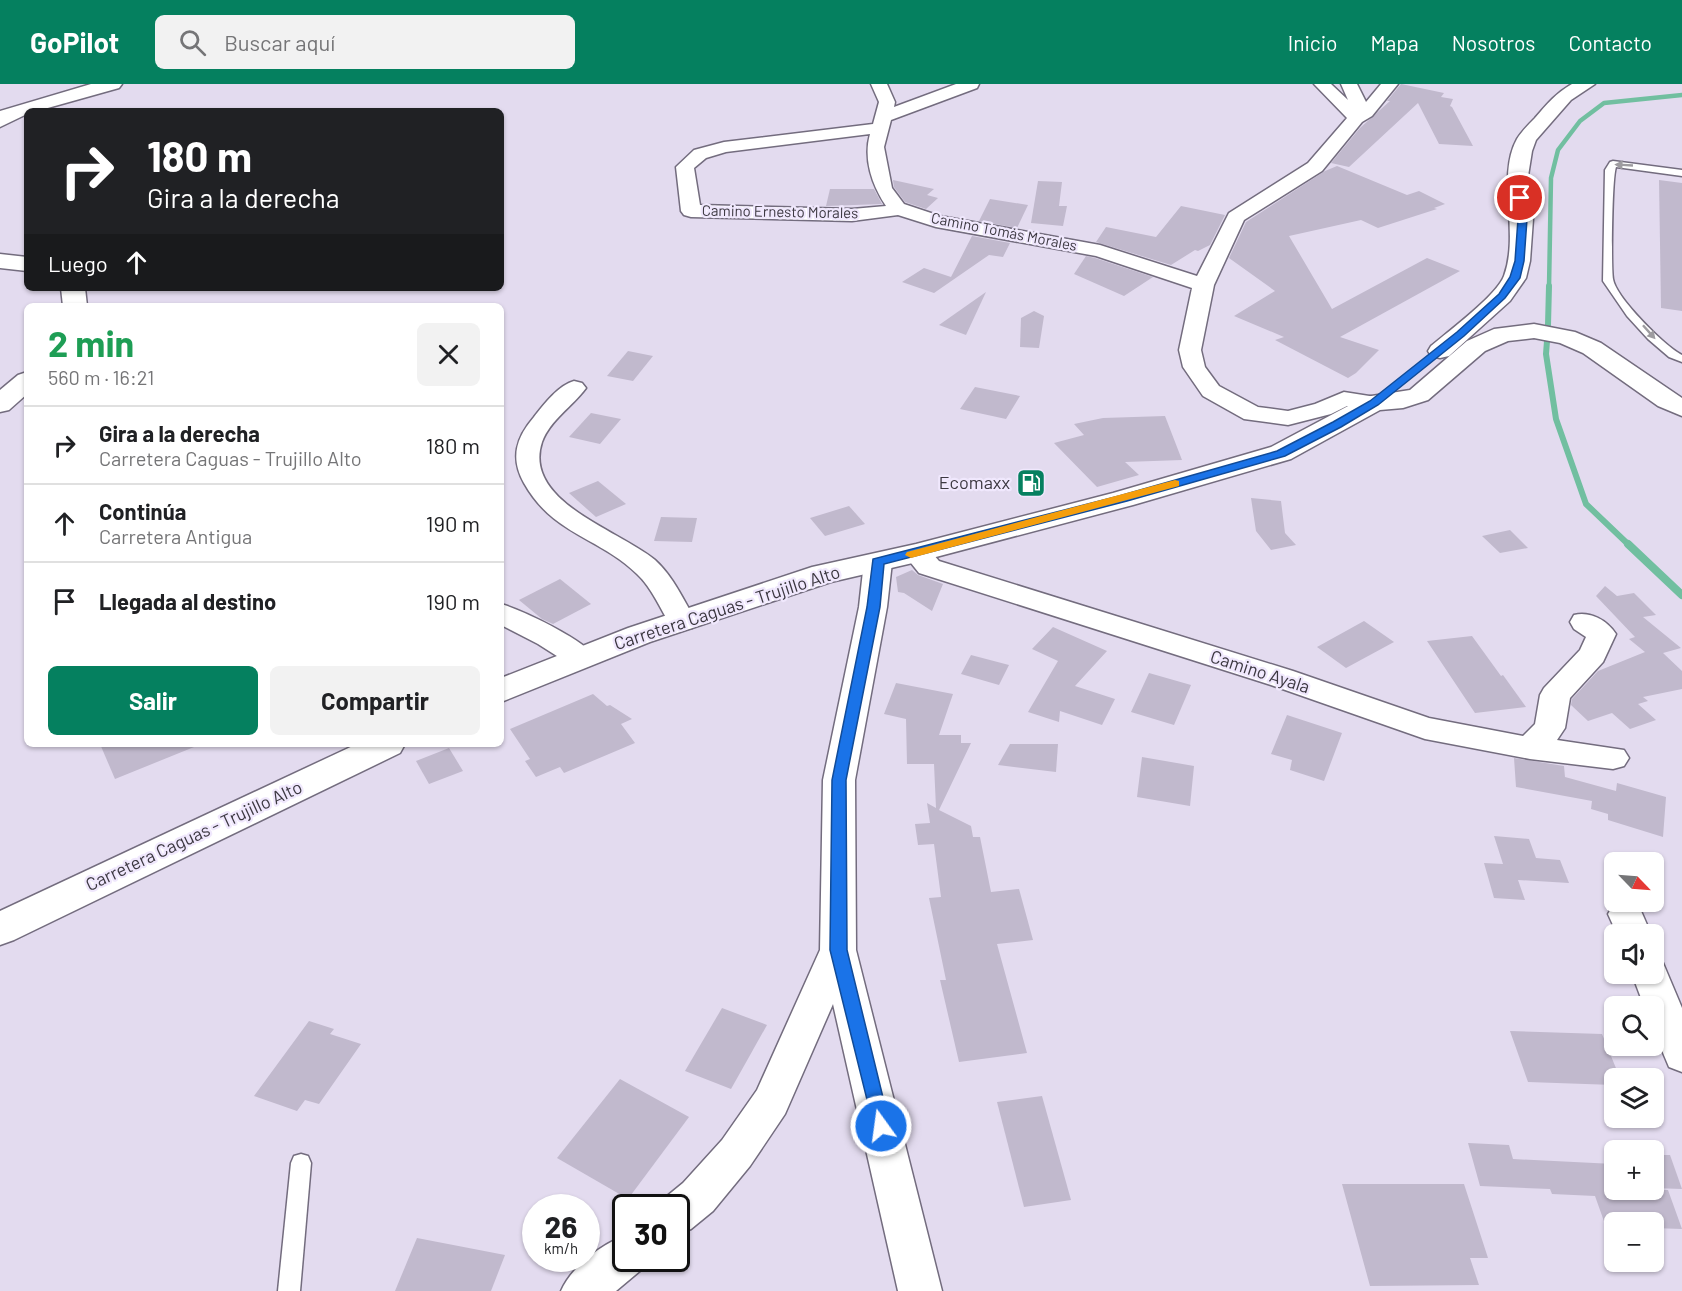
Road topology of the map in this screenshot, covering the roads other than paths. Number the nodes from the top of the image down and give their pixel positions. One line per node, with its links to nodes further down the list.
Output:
1 (113, 84): 8 (street)
2 (879, 84): 12 (street)
3 (971, 84): 12 (street)
4 (1322, 84): 10 (street)
5 (1349, 84): 10 (street)
6 (1390, 84): 10 (street)
7 (1586, 84): 21 (street)
8 (29, 108)
9 (24, 110): 11 (street)
10 (1361, 115): 17 (street)
11 (0, 121)
12 (881, 123): 14 (street); 14 (street, Camino Ernesto Morales)
13 (1682, 173): 18 (lane, one-way to 18)
14 (897, 208): 17 (street, Camino Tomás Morales)
15 (0, 261): 16 (street)
16 (24, 264)
17 (1203, 285): 21 (street)
18 (1682, 359)
19 (24, 383): 22 (street)
20 (574, 388): 27 (street)
21 (1374, 403): 23 (street, Carretera Caguas - Trujillo Alto); 24 (street, Carretera Caguas - Trujillo Alto)
22 (0, 404)
23 (1682, 408)
24 (917, 553): 25 (street, Carretera Caguas - Trujillo Alto); 32 (street, Camino Ayala)
25 (878, 562): 27 (street, Carretera Caguas - Trujillo Alto); 35 (street)
26 (504, 615): 29 (street)
27 (682, 621): 29 (street, Carretera Caguas - Trujillo Alto)
28 (1584, 622): 32 (street)
29 (582, 658): 30 (street, Carretera Caguas - Trujillo Alto)
30 (504, 690)
31 (382, 747): 34 (street, Carretera Caguas - Trujillo Alto)
32 (1530, 748): 33 (street, Camino Ayala)
33 (1613, 758)
34 (0, 929)
35 (838, 950): 39 (street); 43 (street)
36 (1654, 984): 37 (street)
37 (1682, 1055)
38 (302, 1163): 41 (lane)
39 (690, 1204)
40 (612, 1267): 42 (street)
41 (289, 1291)
42 (584, 1291)
43 (920, 1291)

